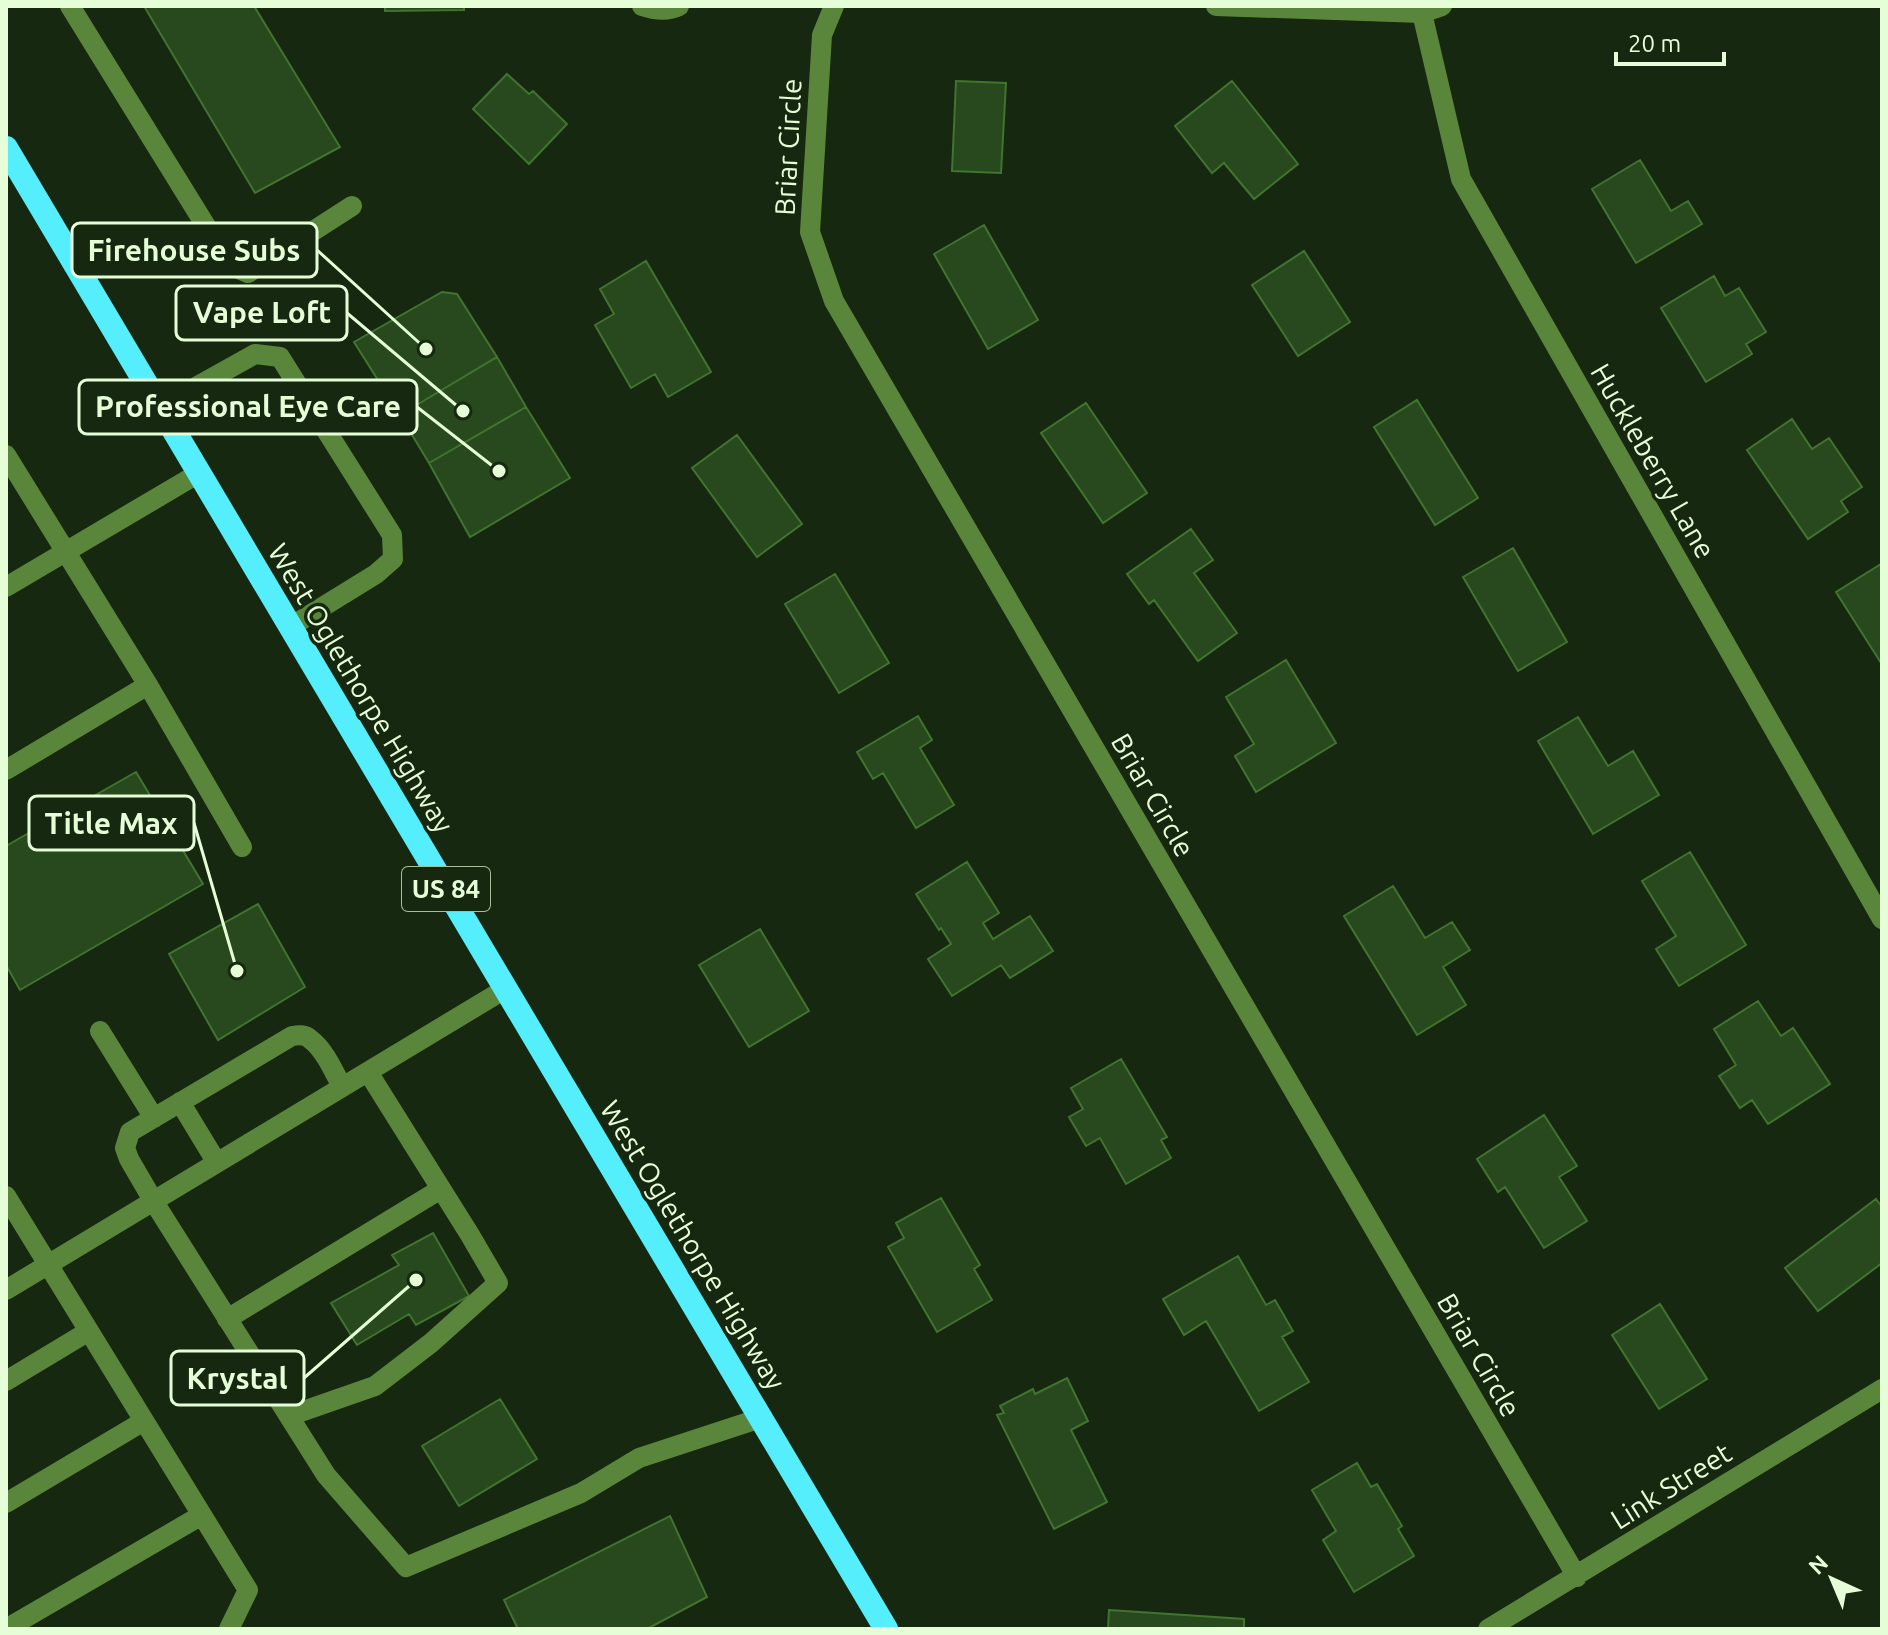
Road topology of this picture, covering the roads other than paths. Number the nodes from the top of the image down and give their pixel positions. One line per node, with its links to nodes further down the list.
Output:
1 (70, 6): 9 (street)
2 (642, 6): 3 (street)
3 (679, 6)
4 (834, 6): 41 (street, Briar Circle)
5 (1216, 6): 7 (street)
6 (1442, 6): 7 (street)
7 (1422, 13): 19 (street, Huckleberry Lane)
8 (6, 148): 10 (highway, West Oglethorpe Highway / US 84)
9 (352, 206)
10 (160, 407): 12 (highway, West Oglethorpe Highway / US 84); 15 (street)
11 (9, 466): 13 (street)
12 (199, 473): 13 (street); 15 (highway, West Oglethorpe Highway / US 84)
13 (66, 552): 14 (street); 16 (street)
14 (6, 587)
15 (290, 627): 20 (highway, West Oglethorpe Highway / US 84)
16 (148, 685): 17 (street); 18 (street)
17 (6, 770)
18 (242, 847)
19 (1882, 919)
20 (505, 989): 22 (street); 37 (highway, West Oglethorpe Highway / US 84)
21 (100, 1031): 25 (street)
22 (368, 1072): 23 (street); 27 (street)
23 (342, 1087): 24 (street); 26 (street)
24 (180, 1102): 25 (street); 26 (street)
25 (154, 1118): 29 (street)
26 (217, 1163): 29 (street)
27 (441, 1189): 32 (street); 36 (street)
28 (6, 1197): 30 (street)
29 (154, 1202): 30 (street); 32 (street)
30 (48, 1266): 31 (street); 33 (street)
31 (6, 1290)
32 (227, 1319): 36 (street)
33 (89, 1331): 34 (street); 38 (street)
34 (6, 1381)
35 (1882, 1389): 41 (street, Link Street)
36 (289, 1416): 37 (street)
37 (761, 1418): 44 (highway, West Oglethorpe Highway / US 84)
38 (144, 1421): 39 (street); 40 (street)
39 (6, 1503)
40 (202, 1515): 42 (street); 43 (street)
41 (1577, 1577): 45 (street, Link Street)
42 (6, 1629)
43 (229, 1629)
44 (886, 1629)
45 (1488, 1629)

